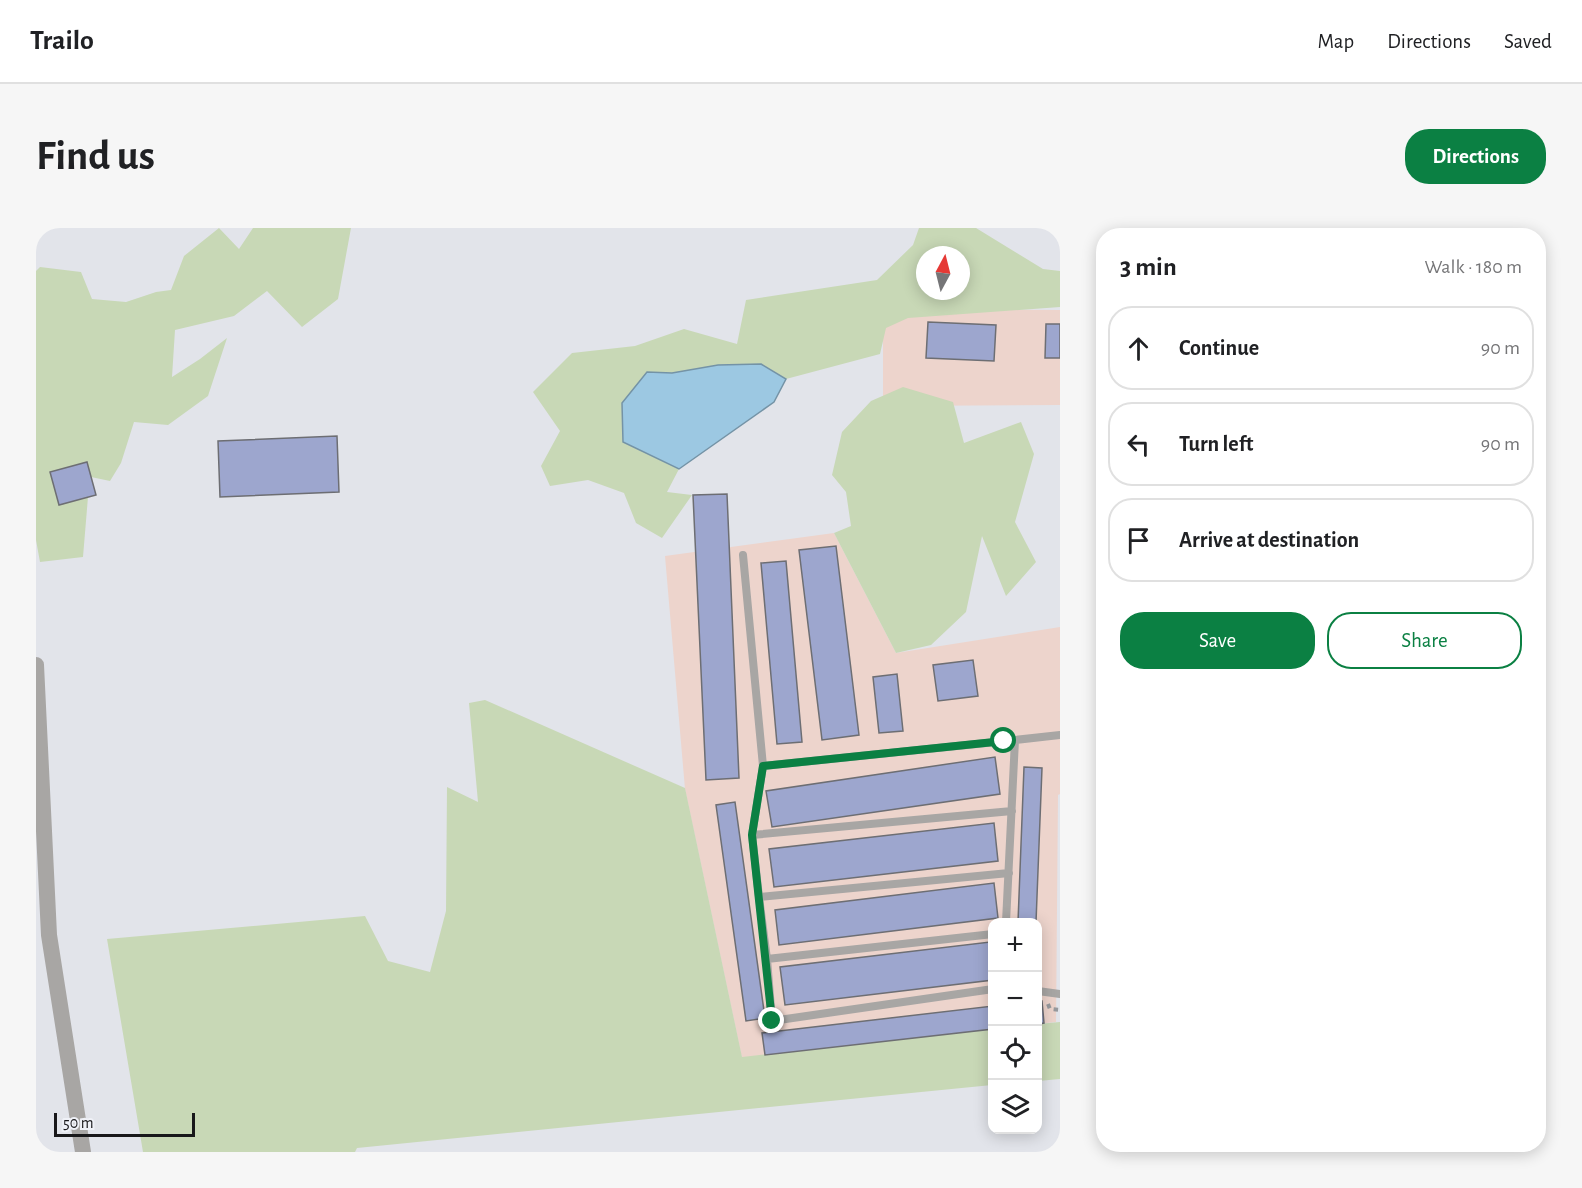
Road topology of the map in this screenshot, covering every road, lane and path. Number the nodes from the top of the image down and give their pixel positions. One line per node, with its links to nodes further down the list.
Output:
1 (743, 555): 5 (lane)
2 (36, 665): 16 (street)
3 (1060, 735): 4 (lane)
4 (1015, 740): 5 (lane); 6 (lane)
5 (763, 766): 7 (lane)
6 (1012, 811): 7 (lane); 8 (lane)
7 (752, 835): 9 (lane)
8 (1009, 873): 9 (lane); 10 (lane)
9 (759, 897): 12 (lane)
10 (1006, 918)
11 (988, 935): 12 (lane)
12 (767, 959): 13 (lane)
13 (988, 990)
14 (1042, 991): 15 (lane)
15 (1060, 993)
16 (83, 1152)

